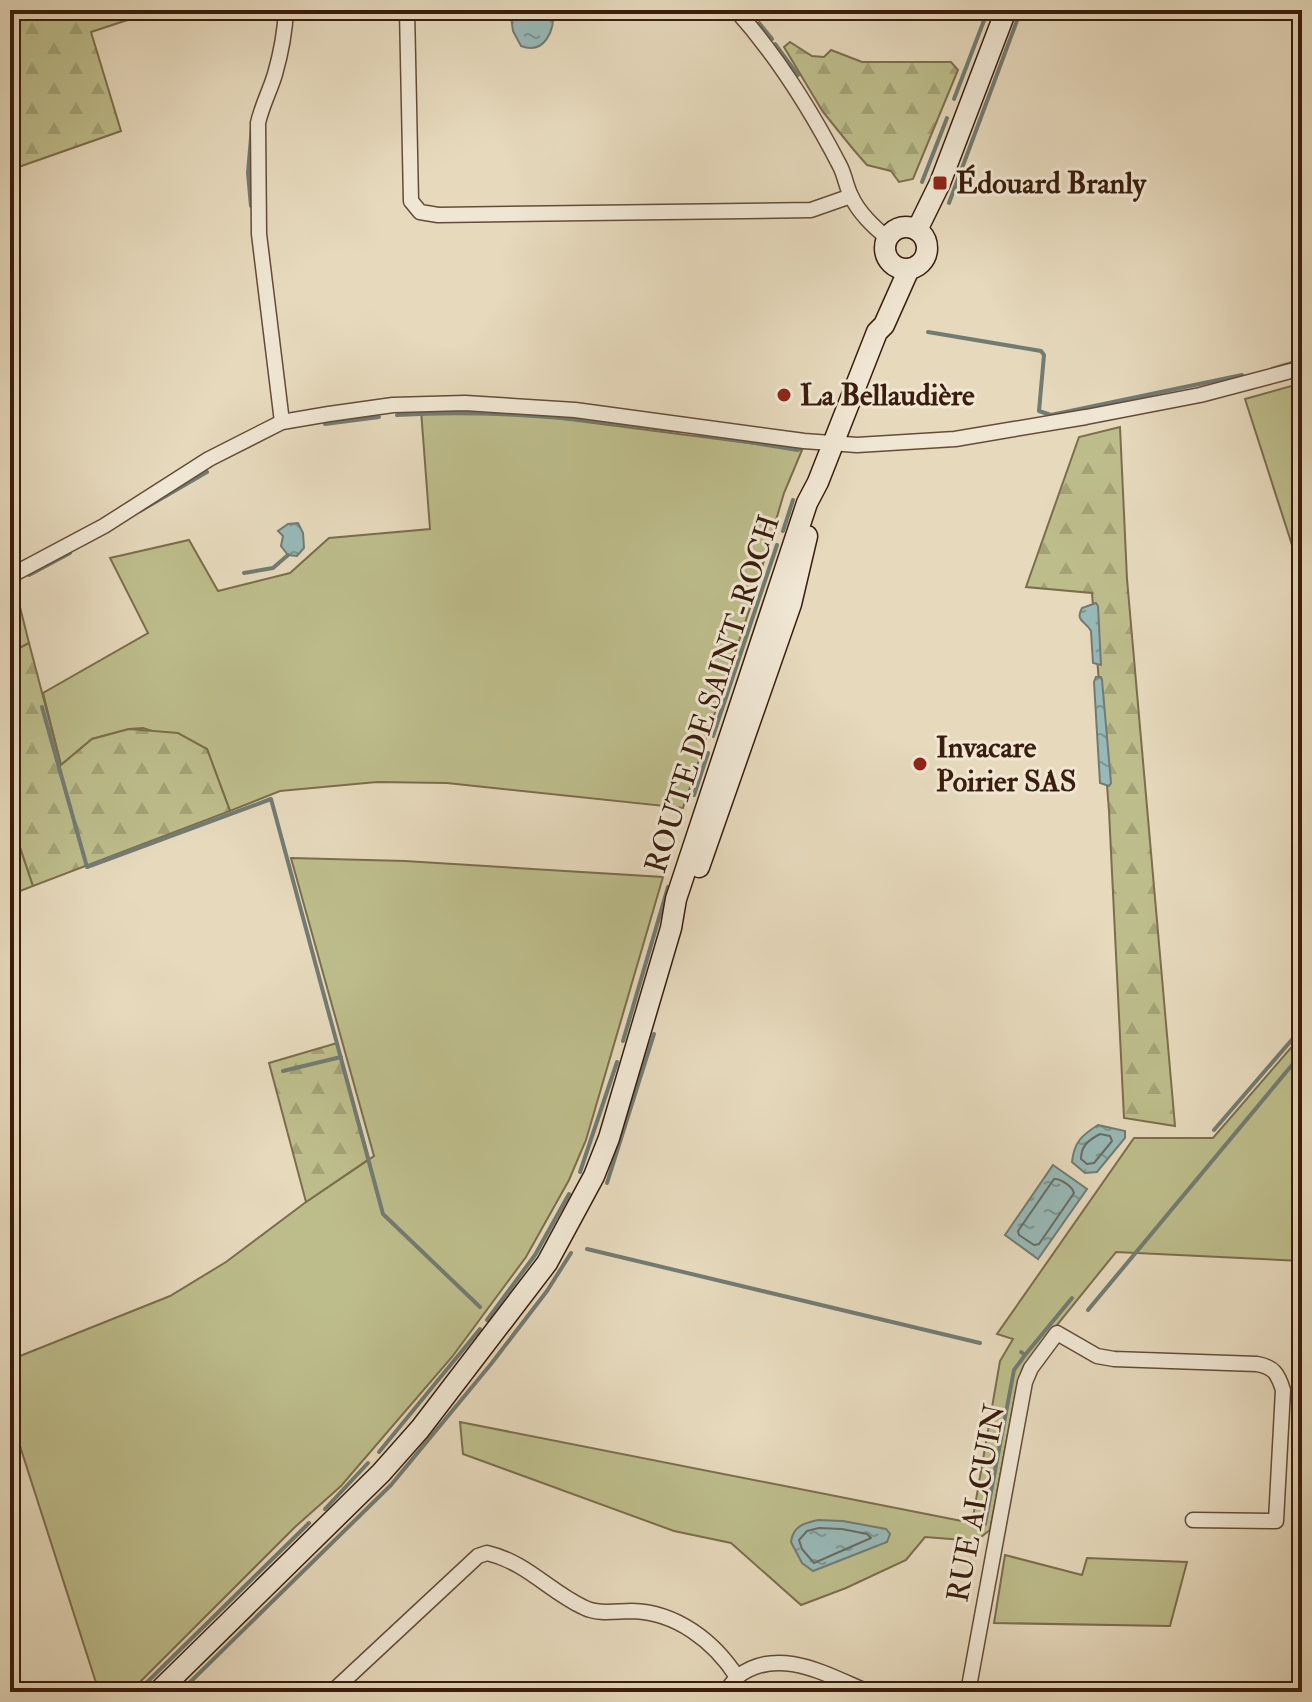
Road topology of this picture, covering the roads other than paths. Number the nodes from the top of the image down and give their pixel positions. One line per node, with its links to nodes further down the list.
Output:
1 (286, 10): 10 (street)
2 (407, 10): 5 (street)
3 (736, 10): 5 (street)
4 (1006, 10): 6 (street)
5 (851, 196): 7 (street)
6 (917, 230): 7 (street); 8 (street)
7 (887, 238): 8 (street)
8 (901, 266): 11 (street, ROUTE DE SAINT-ROCH)
9 (1302, 368): 11 (street)
10 (282, 422): 11 (street); 12 (street)
11 (836, 444): 15 (street, ROUTE DE SAINT-ROCH)
12 (10, 576)
13 (1193, 1520): 19 (street, RUE ALCUIN)
14 (737, 1677): 16 (street); 17 (street); 18 (street)
15 (158, 1692)
16 (332, 1692)
17 (725, 1692)
18 (868, 1692)
19 (968, 1692)

